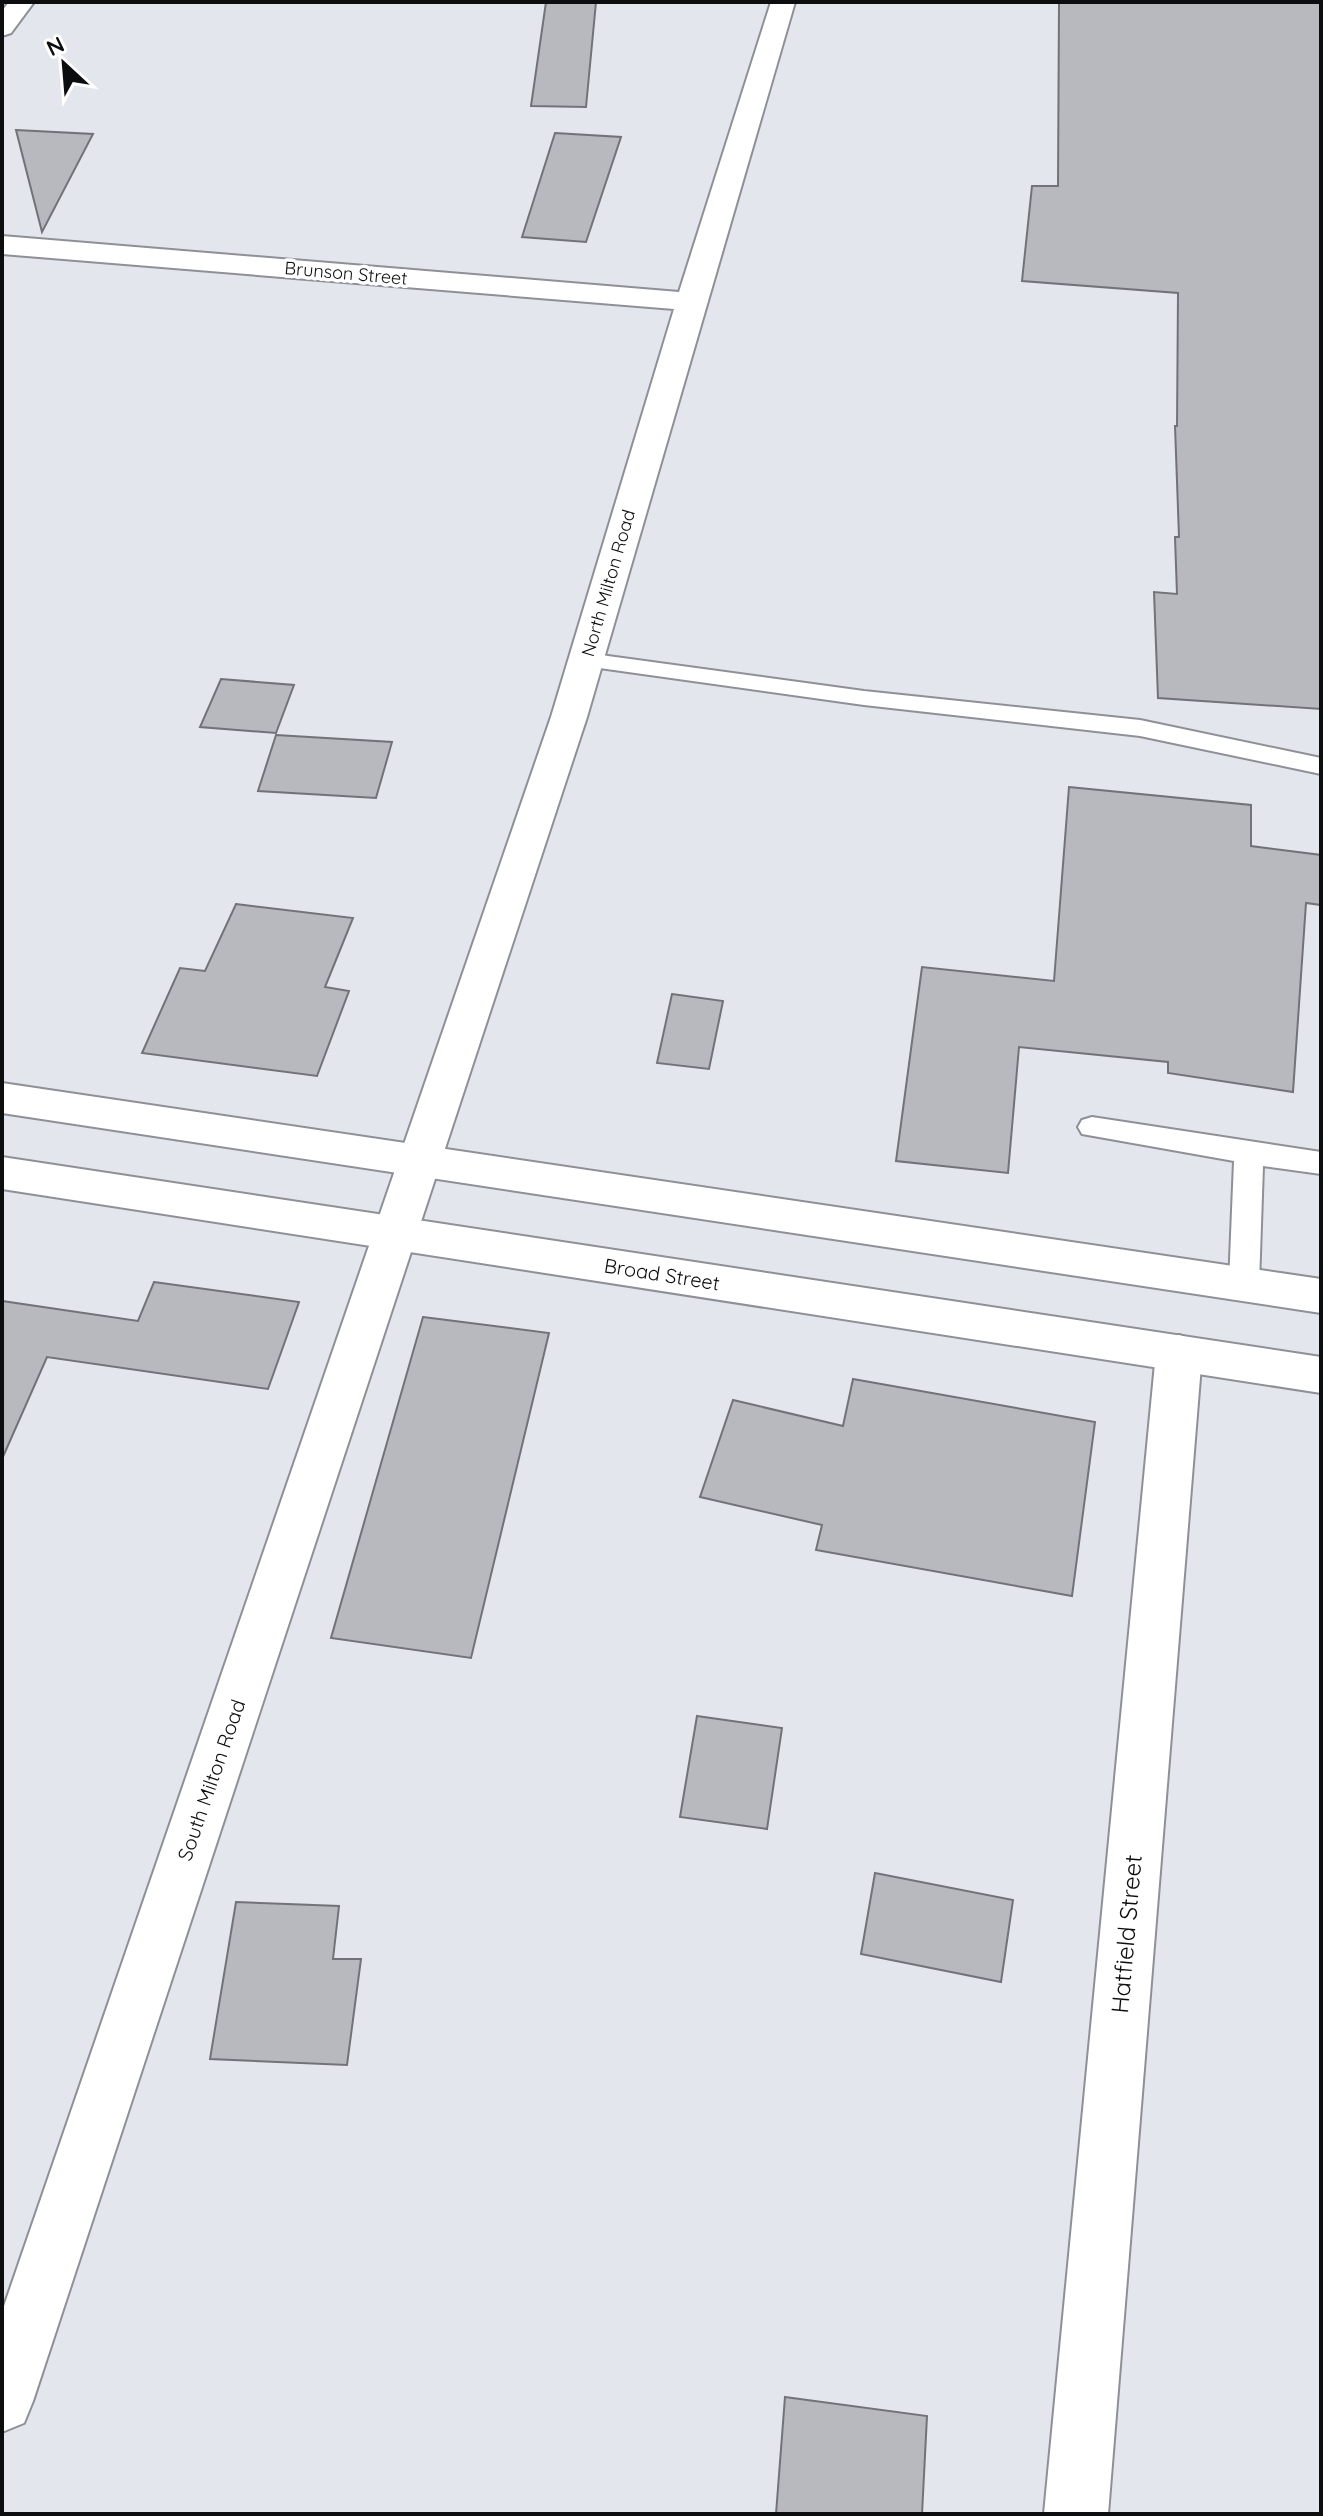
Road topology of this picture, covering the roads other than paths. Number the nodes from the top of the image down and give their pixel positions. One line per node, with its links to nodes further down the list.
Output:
1 (22, 2): 3 (street)
2 (783, 2): 5 (street, North Milton Road)
3 (2, 28)
4 (2, 245): 5 (street, Brunson Street)
5 (691, 302): 6 (street, North Milton Road)
6 (586, 660): 7 (lane); 11 (street, North Milton Road)
7 (1321, 766)
8 (2, 1098): 11 (street)
9 (1092, 1127): 10 (lane)
10 (1249, 1153): 12 (lane); 15 (lane)
11 (419, 1160): 14 (street, South Milton Road); 15 (street)
12 (1321, 1163)
13 (2, 1173): 14 (street, Broad Street)
14 (394, 1233): 17 (street, Broad Street); 19 (street, South Milton Road)
15 (1244, 1284): 16 (street)
16 (1321, 1296)
17 (1179, 1353): 18 (street, Broad Street); 20 (street, Hatfield Street)
18 (1321, 1375)
19 (2, 2401)
20 (1076, 2514)

